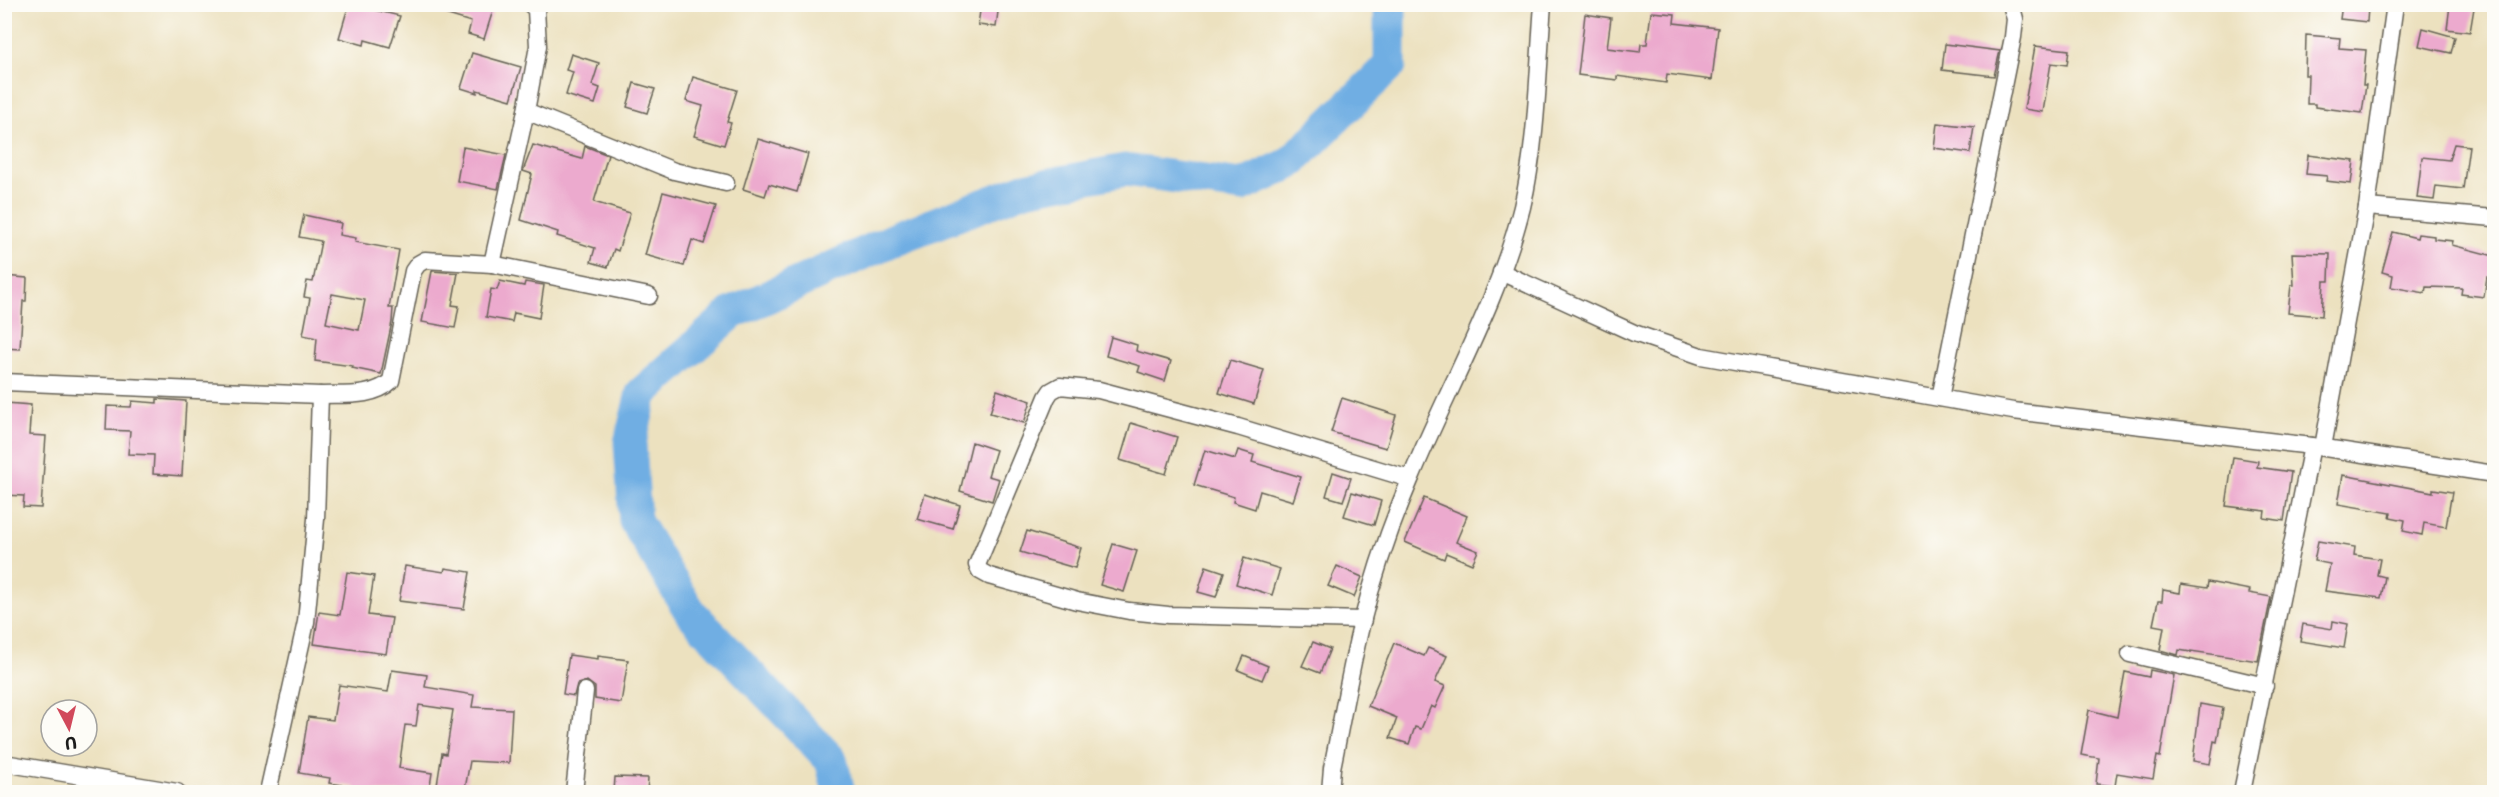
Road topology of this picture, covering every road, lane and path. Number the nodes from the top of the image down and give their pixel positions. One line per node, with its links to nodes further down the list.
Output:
1 (530, 4): 5 (street)
2 (1543, 4): 10 (street)
3 (2011, 4): 14 (street)
4 (2395, 4): 7 (street)
5 (526, 111): 6 (street); 9 (street)
6 (726, 183)
7 (2367, 207): 8 (street); 15 (street)
8 (2494, 218)
9 (492, 264): 11 (street); 13 (street)
10 (1502, 272): 14 (street); 17 (street)
11 (650, 296)
12 (4, 381): 13 (street)
13 (320, 395): 24 (street)
14 (1940, 398): 15 (street)
15 (2317, 447): 16 (street); 20 (street)
16 (2494, 474)
17 (1410, 479): 18 (street); 18 (street)
18 (1363, 620): 26 (street)
19 (2130, 654): 20 (street)
20 (2265, 686): 27 (street)
21 (585, 691): 25 (street)
22 (4, 763): 23 (street)
23 (177, 792)
24 (268, 792)
25 (574, 792)
26 (1330, 792)
27 (2242, 792)

